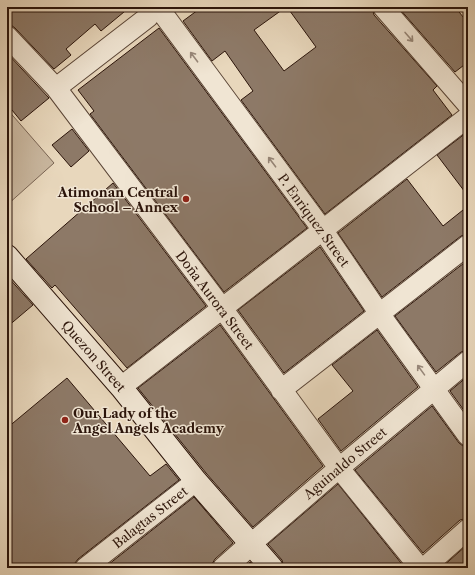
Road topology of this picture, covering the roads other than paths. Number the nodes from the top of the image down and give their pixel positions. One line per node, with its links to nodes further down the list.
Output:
1 (383, 7): 5 (street, one-way to 5)
2 (159, 10): 4 (street); 7 (street, P. Enriquez Street, one-way to 2)
3 (7, 36): 4 (street, Doña Aurora Street)
4 (56, 88): 10 (street, Doña Aurora Street)
5 (468, 105)
6 (468, 117): 7 (street)
7 (322, 229): 10 (street); 11 (street, P. Enriquez Street)
8 (468, 245): 11 (street)
9 (7, 256): 13 (main road, Quezon Street)
10 (222, 308): 13 (street); 15 (street, Doña Aurora Street)
11 (379, 313): 14 (street, P. Enriquez Street, one-way to 11); 15 (street)
12 (468, 361): 14 (street, Aguinaldo Street)
13 (120, 387): 18 (main road, Quezon Street)
14 (434, 388): 16 (street, P. Enriquez Street); 17 (street, Aguinaldo Street)
15 (281, 390): 17 (street, Doña Aurora Street)
16 (468, 436)
17 (339, 468): 20 (street, Aguinaldo Street); 24 (street, Doña Aurora Street)
18 (196, 481): 20 (main road, Quezon Street); 21 (street, Balagtas Street)
19 (468, 529): 25 (street)
20 (251, 544): 22 (main road, Aguinaldo Street); 23 (main road, Quezon Street)
21 (85, 568)
22 (224, 568)
23 (272, 568)
24 (420, 568)
25 (424, 568)

